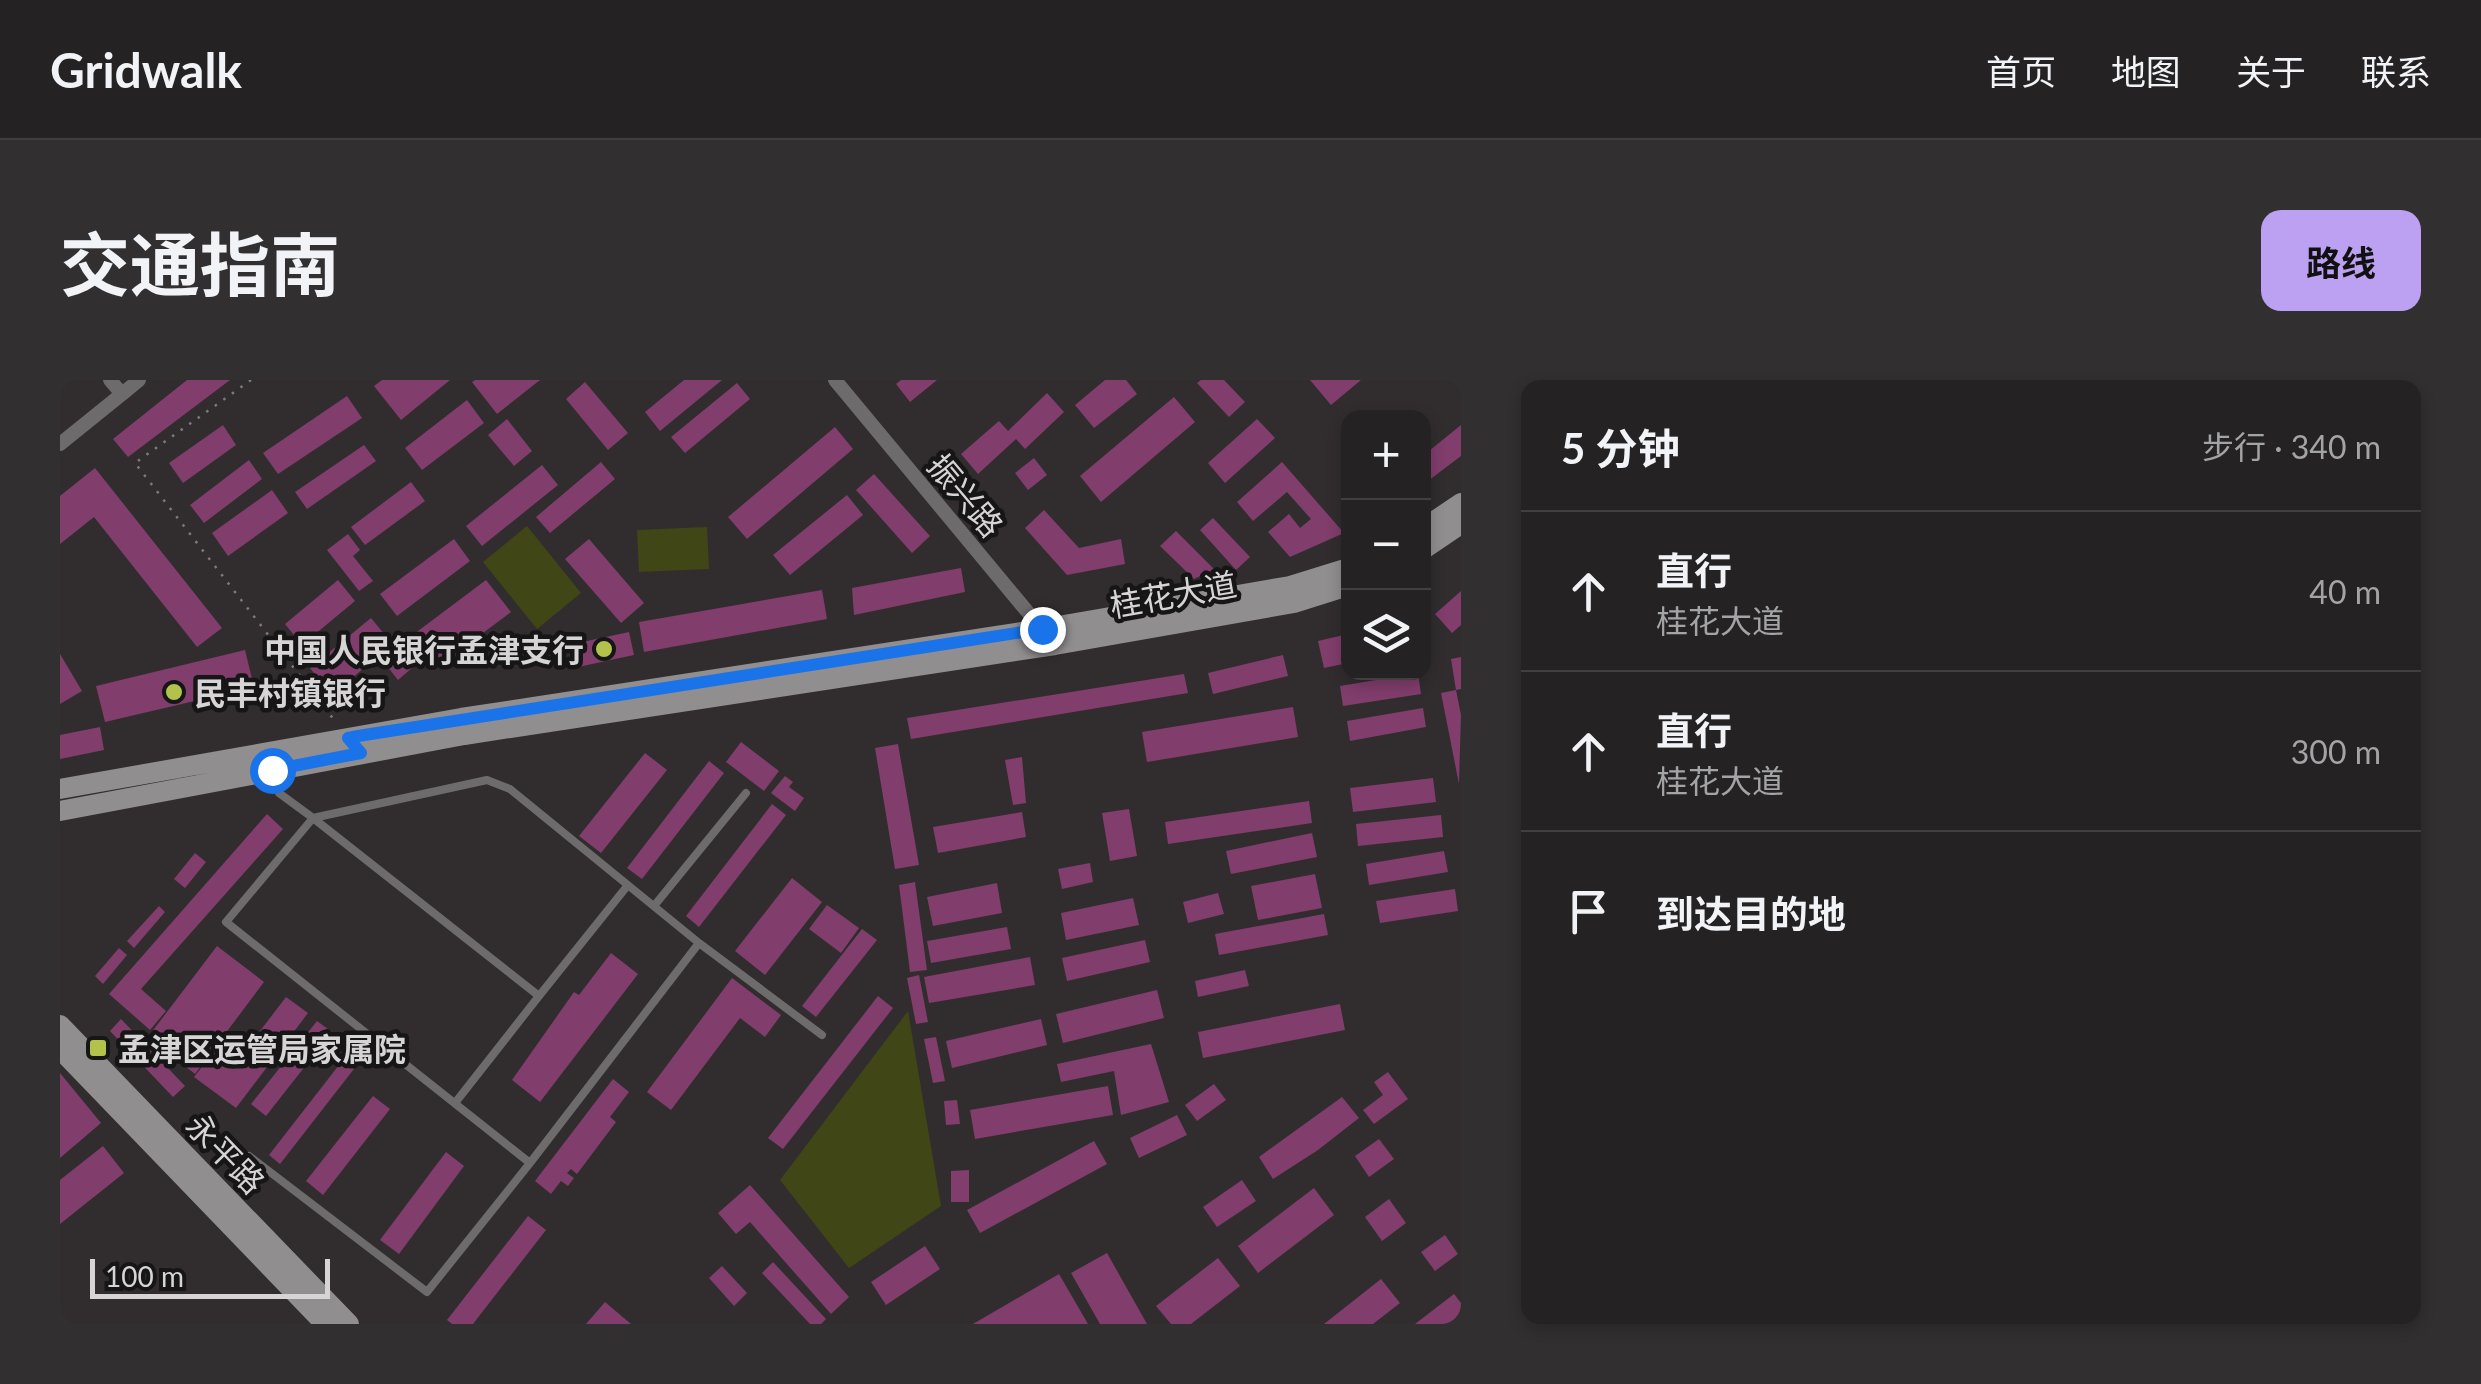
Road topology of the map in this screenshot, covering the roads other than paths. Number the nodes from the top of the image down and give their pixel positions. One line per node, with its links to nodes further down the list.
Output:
1 (110, 380): 4 (street)
2 (138, 380): 4 (street)
3 (835, 380): 12 (street, 振兴路)
4 (122, 394): 5 (street)
5 (60, 444)
6 (1461, 502): 7 (main road)
7 (1431, 523)
8 (1461, 524): 9 (main road)
9 (1431, 544)
10 (1341, 570): 12 (main road, 桂花大道)
11 (1341, 588): 12 (main road, 桂花大道)
12 (1049, 637): 13 (main road, 桂花大道); 14 (main road, 桂花大道)
13 (272, 770): 16 (main road, 桂花大道); 17 (lane)
14 (60, 789)
15 (746, 793): 19 (lane)
16 (60, 811)
17 (313, 818): 18 (lane); 21 (lane); 25 (lane)
18 (628, 885): 19 (lane); 21 (lane)
19 (654, 906): 20 (lane)
20 (700, 943): 23 (lane); 27 (lane)
21 (539, 996): 25 (lane)
22 (60, 1025): 29 (main road, 永平路)
23 (822, 1035)
24 (60, 1049): 28 (main road, 永平路)
25 (455, 1103): 27 (lane)
26 (249, 1156): 27 (lane)
27 (530, 1162)
28 (325, 1324)
29 (348, 1324)

